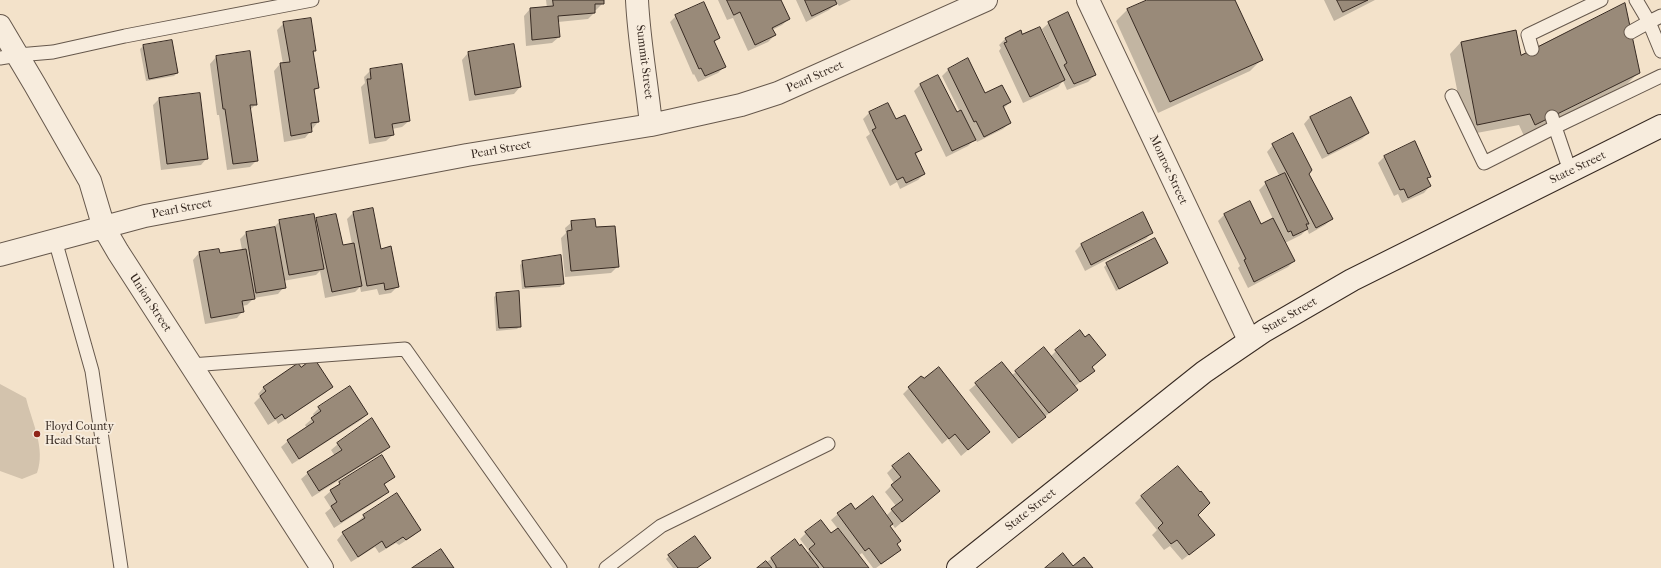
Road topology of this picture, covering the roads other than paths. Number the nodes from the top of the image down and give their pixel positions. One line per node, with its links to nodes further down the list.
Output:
1 (312, 0): 13 (lane)
2 (637, 0): 17 (street, Summit Street)
3 (986, 0): 17 (street, Pearl Street)
4 (1088, 0): 23 (street, Monroe Street)
5 (1601, 0): 11 (lane)
6 (1636, 0): 8 (lane)
7 (1661, 16): 8 (lane)
8 (1649, 22): 10 (lane); 12 (lane)
9 (0, 26): 13 (street, Union Street)
10 (1631, 32)
11 (1532, 49)
12 (1661, 51)
13 (9, 56): 20 (street, Union Street)
14 (1661, 76): 16 (lane)
15 (1452, 96): 16 (lane)
16 (1553, 122): 19 (lane)
17 (651, 125): 20 (street, Pearl Street)
18 (1661, 126): 19 (street, State Street)
19 (1570, 171): 23 (street, State Street)
20 (104, 228): 21 (street, Pearl Street); 24 (street, Union Street)
21 (55, 240): 22 (street, Pearl Street); 26 (lane)
22 (0, 255)
23 (1249, 340): 30 (street, State Street)
24 (191, 366): 27 (street, Union Street); 28 (lane)
25 (828, 444): 29 (lane)
26 (121, 568)
27 (322, 568)
28 (560, 568)
29 (606, 568)
30 (958, 568)

